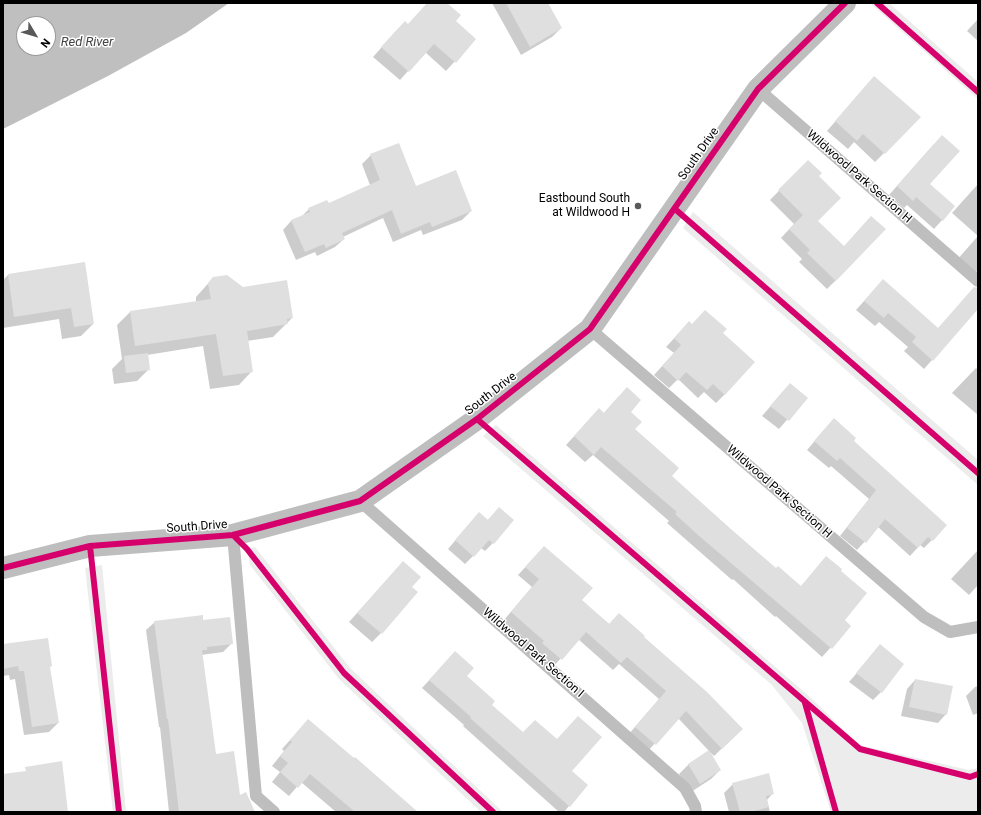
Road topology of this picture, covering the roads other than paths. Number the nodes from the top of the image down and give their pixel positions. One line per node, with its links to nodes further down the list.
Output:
1 (845, 3): 2 (street, South Drive)
2 (758, 89): 3 (lane, Wildwood Park Section H); 4 (street, South Drive)
3 (978, 282)
4 (590, 329): 5 (street, South Drive); 8 (lane, Wildwood Park Section H)
5 (360, 501): 6 (street, South Drive); 10 (lane, Wildwood Park Section I)
6 (233, 535): 7 (street, South Drive); 9 (lane)
7 (3, 568)
8 (978, 627)
9 (274, 812)
10 (696, 812)

